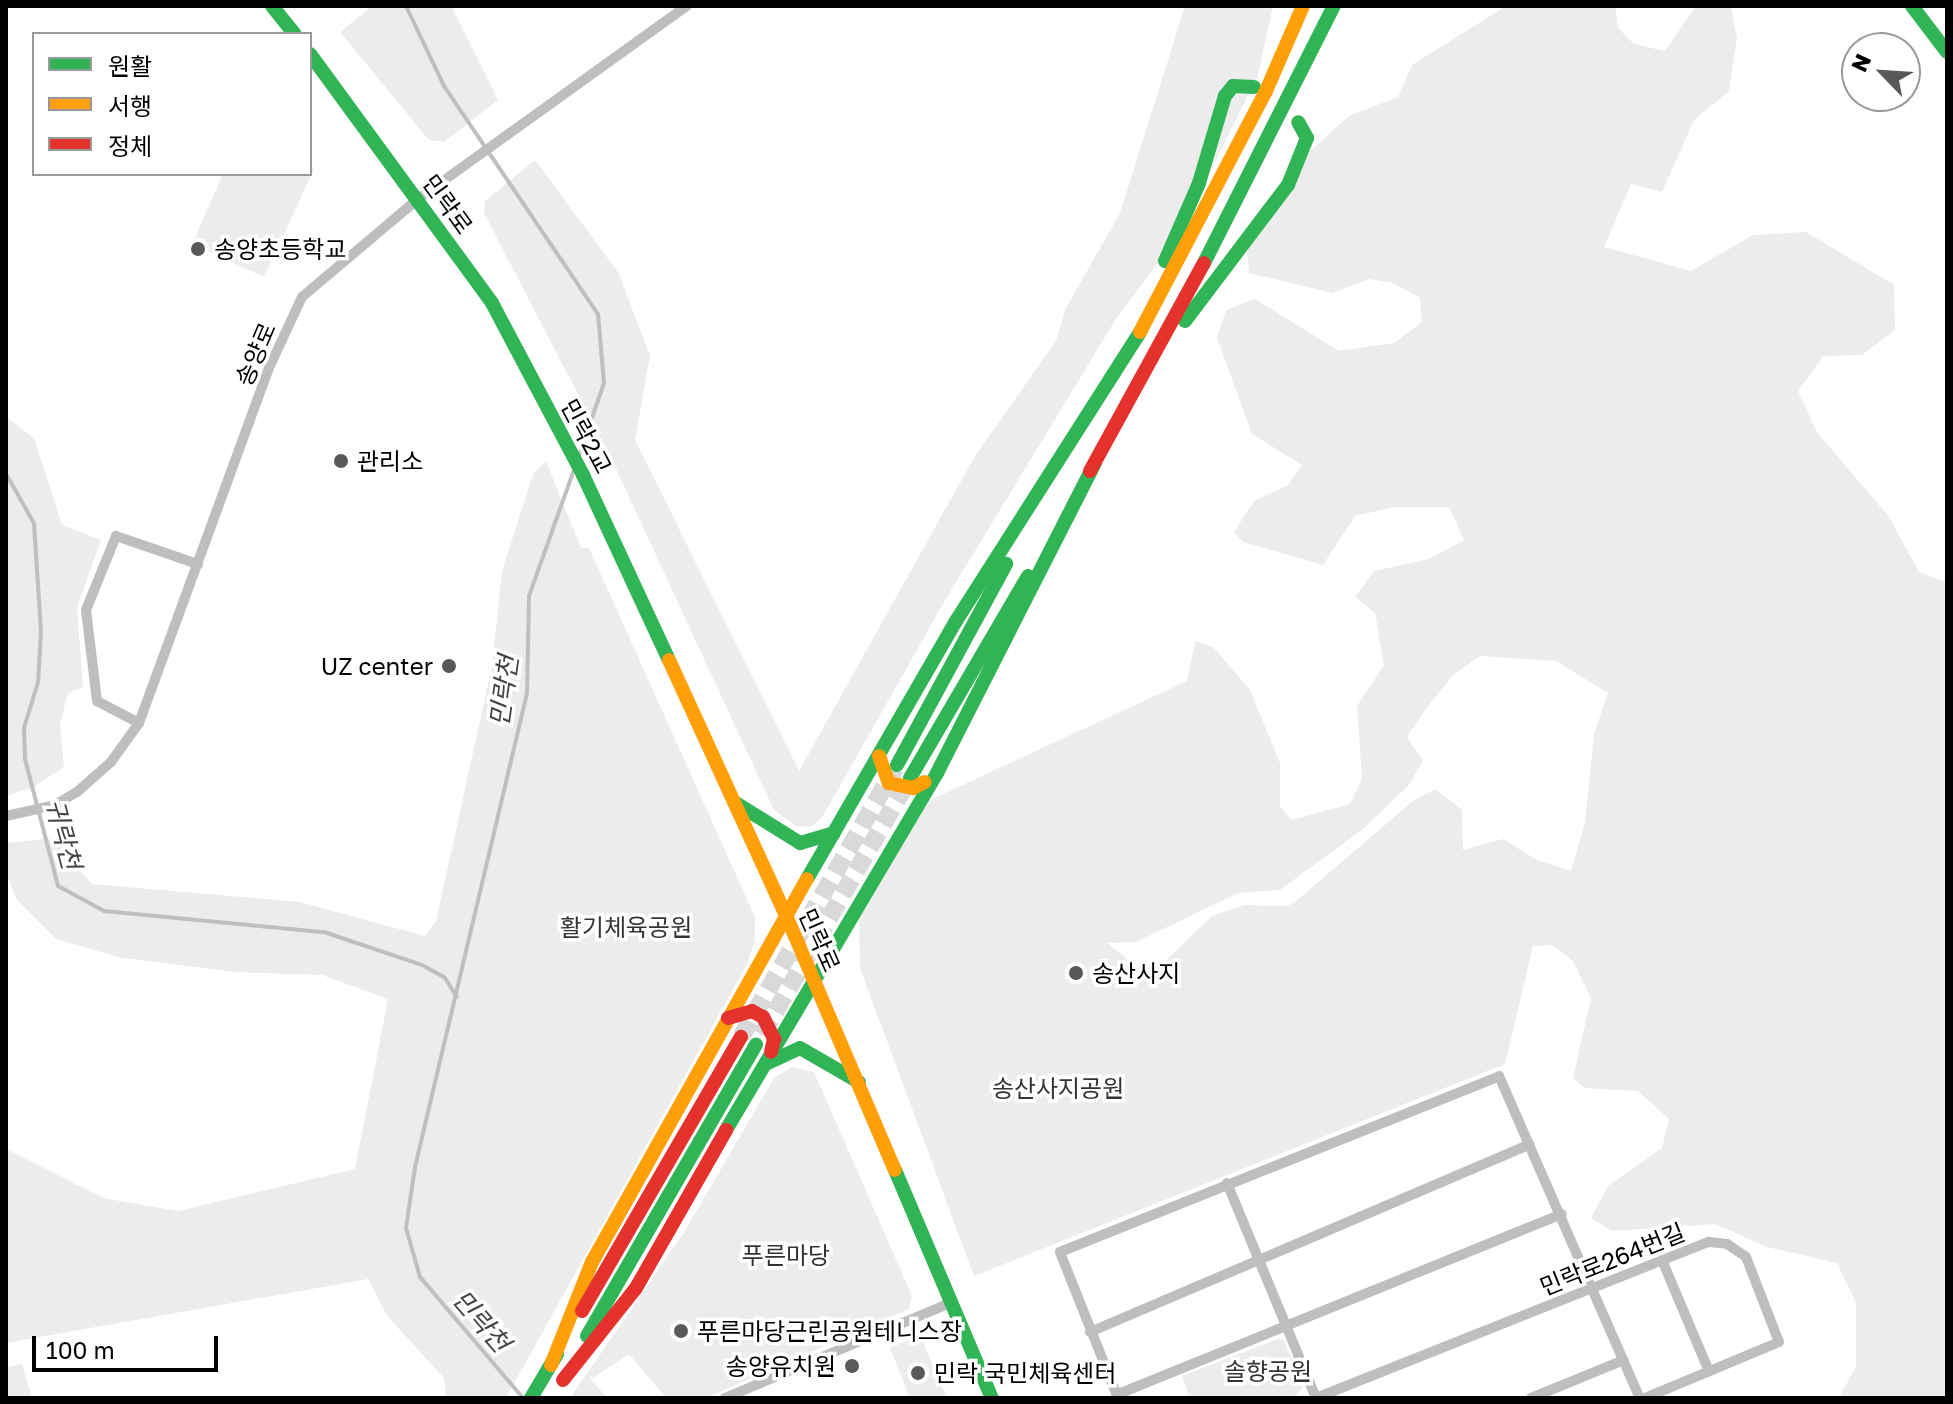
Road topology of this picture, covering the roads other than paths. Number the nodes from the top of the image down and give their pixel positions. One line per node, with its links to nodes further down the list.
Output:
1 (687, 6): 11 (street, 송양로)
2 (1303, 6): 12 (main road)
3 (1334, 6): 13 (main road)
4 (1912, 6): 7 (main road)
5 (277, 11): 6 (main road)
6 (293, 32)
7 (1947, 52)
8 (312, 57): 11 (main road, 민락로)
9 (1254, 87): 12 (main road)
10 (1298, 122): 13 (main road)
11 (418, 199): 14 (main road, 민락로); 18 (street, 송양로)
12 (1134, 343): 15 (main road)
13 (1156, 358): 16 (main road)
14 (536, 387): 17 (main road, 민락2교)
15 (1069, 449): 20 (main road); 21 (main road)
16 (1095, 463): 22 (main road); 23 (main road)
17 (598, 505): 24 (main road, 민락로)
18 (198, 564): 19 (street, 송양로); 19 (street)
19 (139, 723): 25 (street, 송양로)
20 (879, 756): 22 (main road); 26 (main road)
21 (897, 765)
22 (937, 773): 28 (main road)
23 (910, 778)
24 (734, 802): 26 (main road); 27 (main road, 민락로)
25 (6, 816)
26 (834, 833): 27 (main road)
27 (786, 915): 28 (main road, 민락로); 29 (main road)
28 (814, 982): 32 (main road); 33 (main road, 민락로)
29 (728, 1018): 32 (main road); 44 (main road)
30 (741, 1037): 44 (main road)
31 (756, 1044): 46 (main road)
32 (768, 1063): 33 (main road); 46 (main road)
33 (859, 1082): 40 (main road, 민락로)
34 (1530, 1144): 35 (street); 36 (street); 38 (street)
35 (1227, 1183): 38 (street); 42 (street)
36 (1562, 1214): 39 (street); 41 (street)
37 (1662, 1260): 39 (street, 민락로264번길); 45 (street); 45 (street, 민락로264번길)
38 (1257, 1261): 41 (street); 42 (street)
39 (1595, 1287): 43 (street); 52 (street, 민락로264번길)
40 (950, 1303): 50 (street); 51 (main road, 민락로)
41 (1284, 1328): 47 (street); 52 (street)
42 (1090, 1332): 47 (street)
43 (1624, 1360): 53 (street); 54 (street)
44 (551, 1365): 48 (main road)
45 (1709, 1371): 54 (street, 민락로264번길)
46 (563, 1380): 49 (main road)
47 (1117, 1396)
48 (531, 1398)
49 (554, 1398)
50 (725, 1398)
51 (992, 1398)
52 (1316, 1398)
53 (1531, 1398)
54 (1643, 1398)

